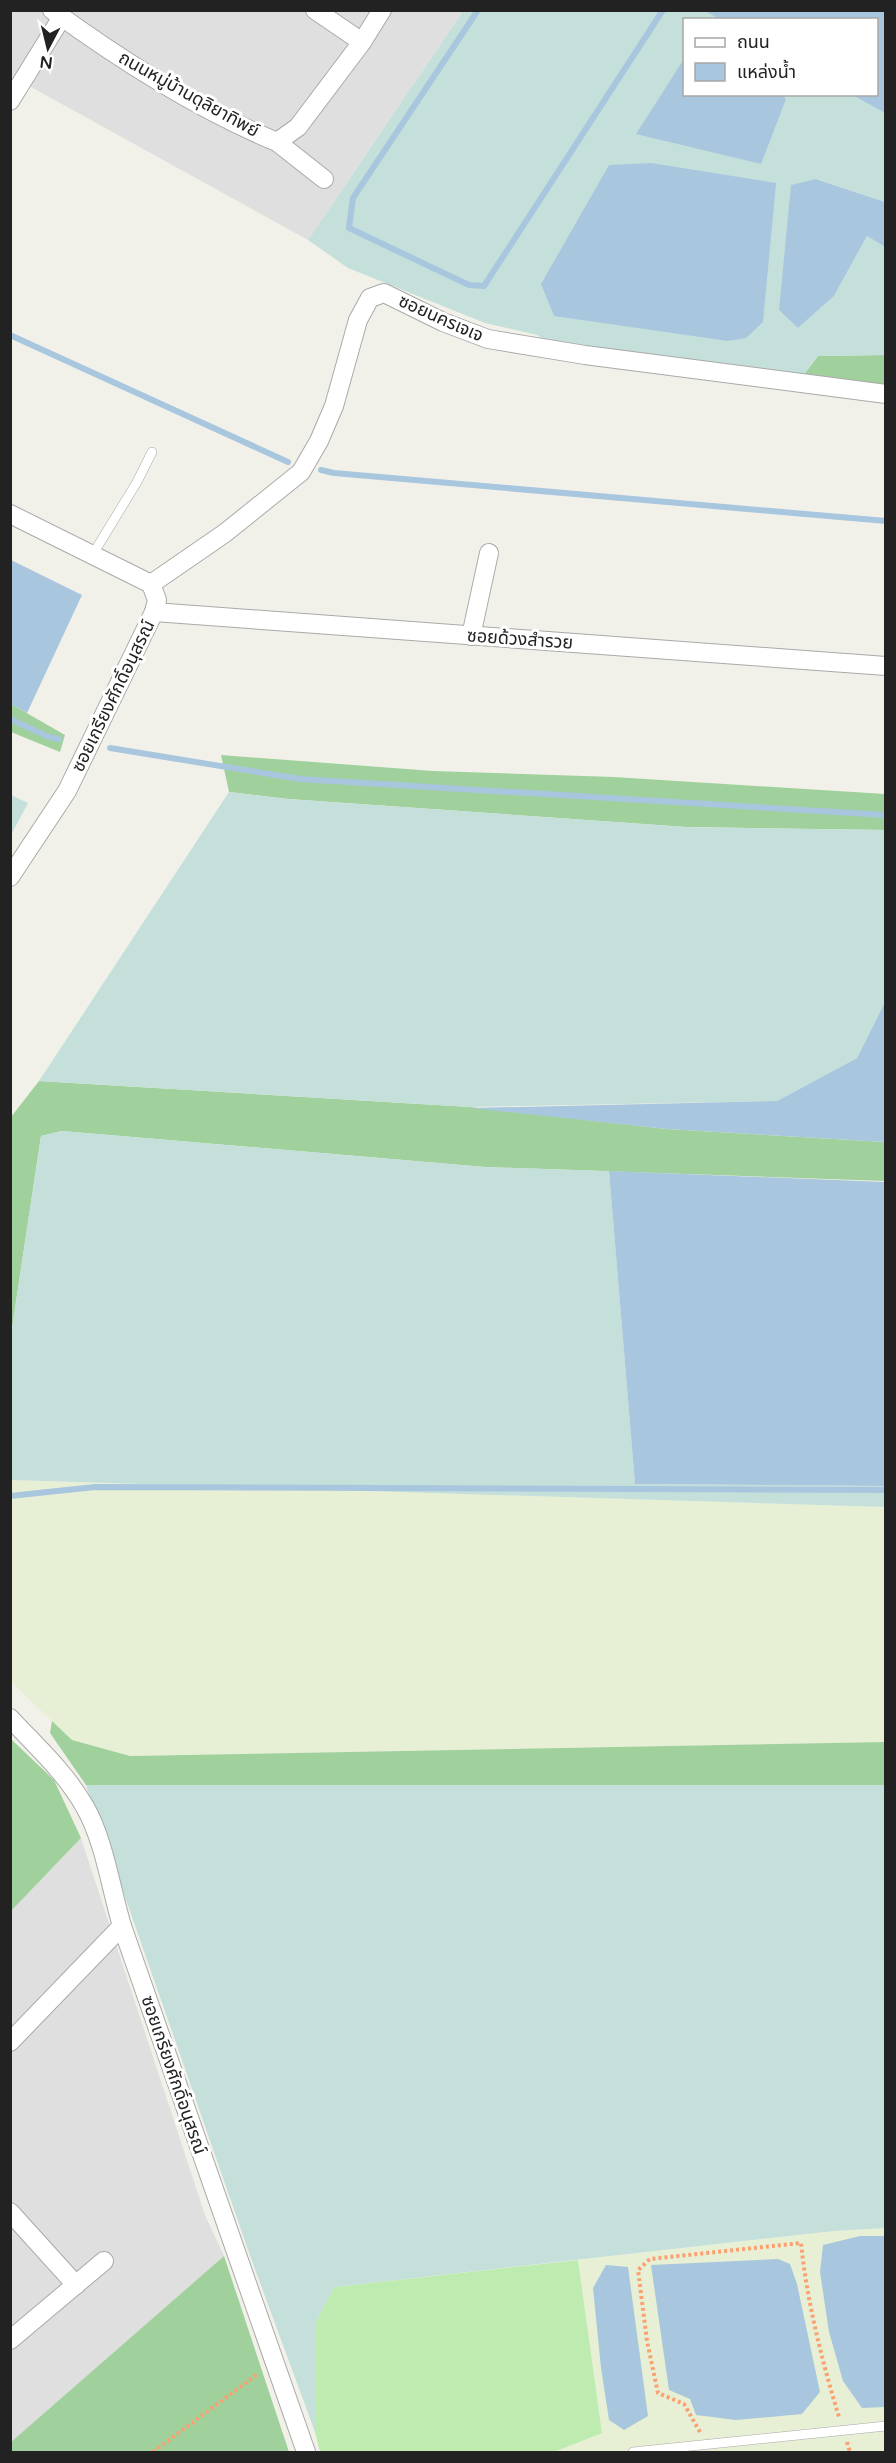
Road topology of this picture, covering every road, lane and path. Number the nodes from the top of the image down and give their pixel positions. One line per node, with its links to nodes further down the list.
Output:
1 (315, 10): 4 (street)
2 (382, 10): 4 (street, ถนนหมู่บ้านดุลิยาทิพย์)
3 (57, 14): 5 (street); 6 (street, ถนนหมู่บ้านดุลิยาทิพย์)
4 (362, 42): 6 (street, ถนนหมู่บ้านดุลิยาทิพย์)
5 (10, 101)
6 (277, 141): 7 (street)
7 (324, 179)
8 (885, 394): 13 (street, ซอยนครเจเจ)
9 (152, 452): 12 (lane)
10 (10, 514): 12 (street)
11 (489, 553): 15 (street)
12 (93, 554): 13 (street)
13 (150, 584): 14 (street, ซอยเกรียงศักดิ์อนุสรณ์)
14 (154, 612): 15 (street, ซอยด้วงสำรวย); 17 (street, ซอยเกรียงศักดิ์อนุสรณ์)
15 (471, 636): 16 (street, ซอยด้วงสำรวย)
16 (885, 666)
17 (10, 877)
18 (10, 1718): 19 (street, ซอยเกรียงศักดิ์อนุสรณ์)
19 (122, 1926): 20 (street); 25 (street, ซอยเกรียงศักดิ์อนุสรณ์)
20 (10, 2042)
21 (10, 2212): 23 (street)
22 (104, 2261): 23 (street)
23 (76, 2285): 24 (street)
24 (10, 2340)
25 (274, 2362): 29 (path); 30 (street, ซอยเกรียงศักดิ์อนุสรณ์)
26 (885, 2426): 27 (lane)
27 (843, 2431): 28 (lane); 28 (path); 32 (path)
28 (707, 2445): 31 (lane)
29 (153, 2452)
30 (306, 2452)
31 (633, 2452)
32 (850, 2452)

